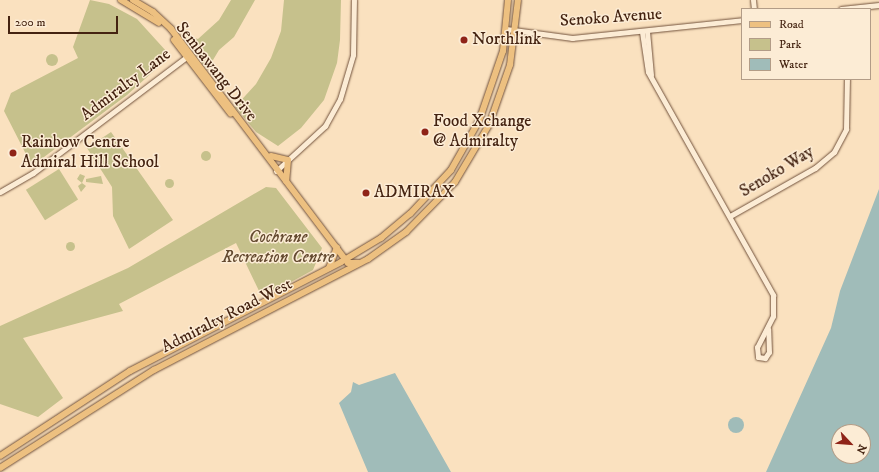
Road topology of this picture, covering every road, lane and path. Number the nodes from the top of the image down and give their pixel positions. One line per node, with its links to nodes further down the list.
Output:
1 (121, 0): 12 (main road, Sembawang Drive)
2 (133, 0): 12 (main road, Sembawang Drive)
3 (354, 0): 15 (street)
4 (508, 0): 9 (main road, Admiralty Road West)
5 (518, 0): 10 (main road, Admiralty Road West)
6 (879, 5): 7 (street)
7 (850, 8)
8 (741, 20): 11 (street, Senoko Avenue)
9 (506, 29): 10 (street, Senoko Avenue); 21 (main road, Admiralty Road West)
10 (516, 31): 11 (street, Senoko Avenue); 22 (main road, Admiralty Road West)
11 (644, 31): 19 (street, Senoko Way)
12 (188, 55): 14 (main road, Sembawang Drive); 16 (main road, Sembawang Drive); 18 (street, Admiralty Lane)
13 (847, 80): 19 (street, Senoko Way)
14 (267, 154): 15 (main road); 16 (main road, Sembawang Drive)
15 (288, 160): 16 (street); 17 (main road)
16 (278, 171): 17 (main road, Sembawang Drive)
17 (286, 181): 20 (main road, Sembawang Drive)
18 (0, 192)
19 (730, 216): 24 (street, Senoko Way)
20 (337, 247): 21 (main road, Sembawang Drive); 23 (main road)
21 (346, 259): 22 (main road); 23 (main road, Admiralty Road West)
22 (360, 263): 26 (main road, Admiralty Road West)
23 (327, 270): 25 (main road, Admiralty Road West)
24 (768, 329): 24 (street, Senoko Way)
25 (23, 441): 26 (main road); 27 (main road, Admiralty Road West)
26 (40, 441): 28 (main road, Admiralty Road West)
27 (0, 456)
28 (0, 468)

